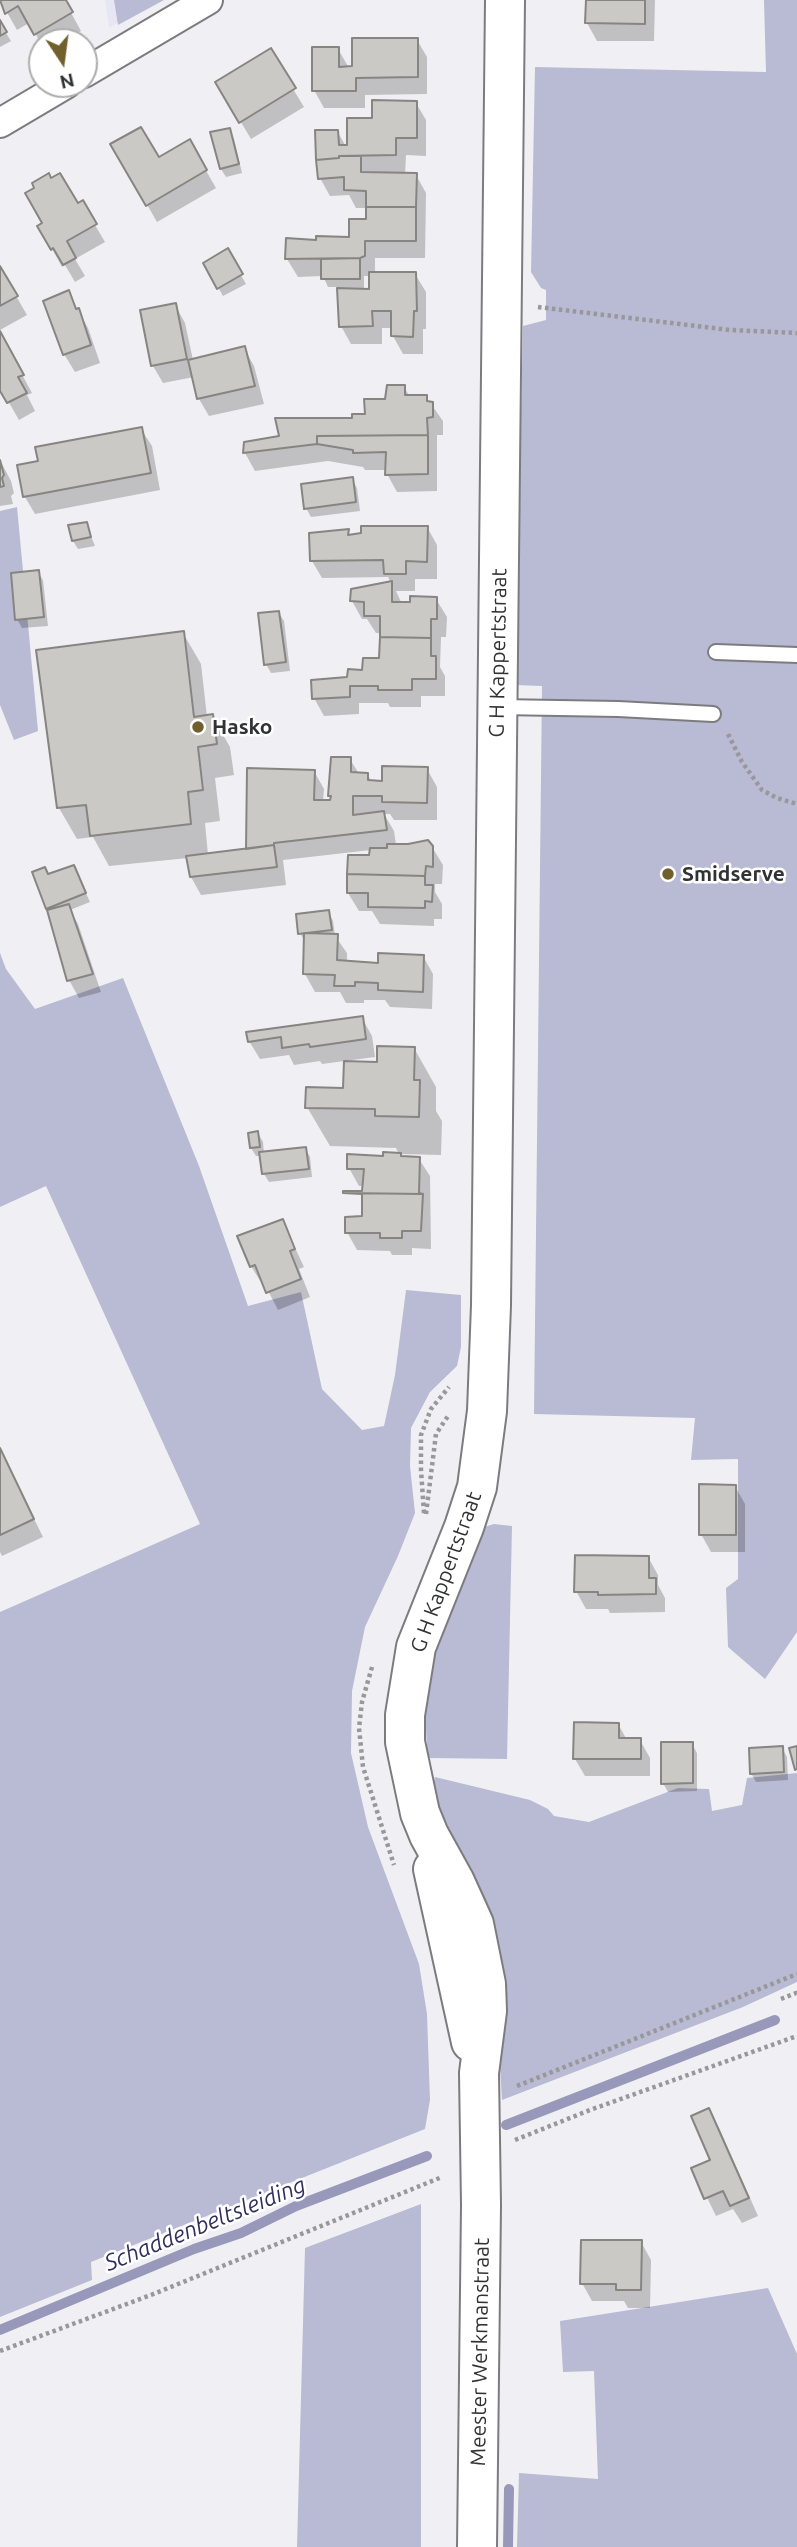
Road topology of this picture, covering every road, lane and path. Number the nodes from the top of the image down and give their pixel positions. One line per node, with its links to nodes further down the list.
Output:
1 (208, 0): 3 (street)
2 (505, 0): 6 (street, G H Kappertstraat)
3 (98, 65)
4 (42, 98): 5 (street)
5 (0, 123)
6 (503, 300): 7 (path); 10 (street, G H Kappertstraat)
7 (797, 332)
8 (716, 652): 9 (lane)
9 (797, 655)
10 (498, 707): 11 (lane); 19 (street, G H Kappertstraat)
11 (713, 713): 12 (path)
12 (797, 804)
13 (455, 1381): 14 (path, G H Kappertstraat)
14 (425, 1521)
15 (797, 1973): 19 (path)
16 (797, 1995): 17 (path)
17 (781, 1999)
18 (797, 2036): 20 (path)
19 (480, 2086): 20 (street, G H Kappertstraat)
20 (481, 2156): 21 (path); 22 (street, Meester Werkmanstraat)
21 (0, 2351)
22 (477, 2547)

